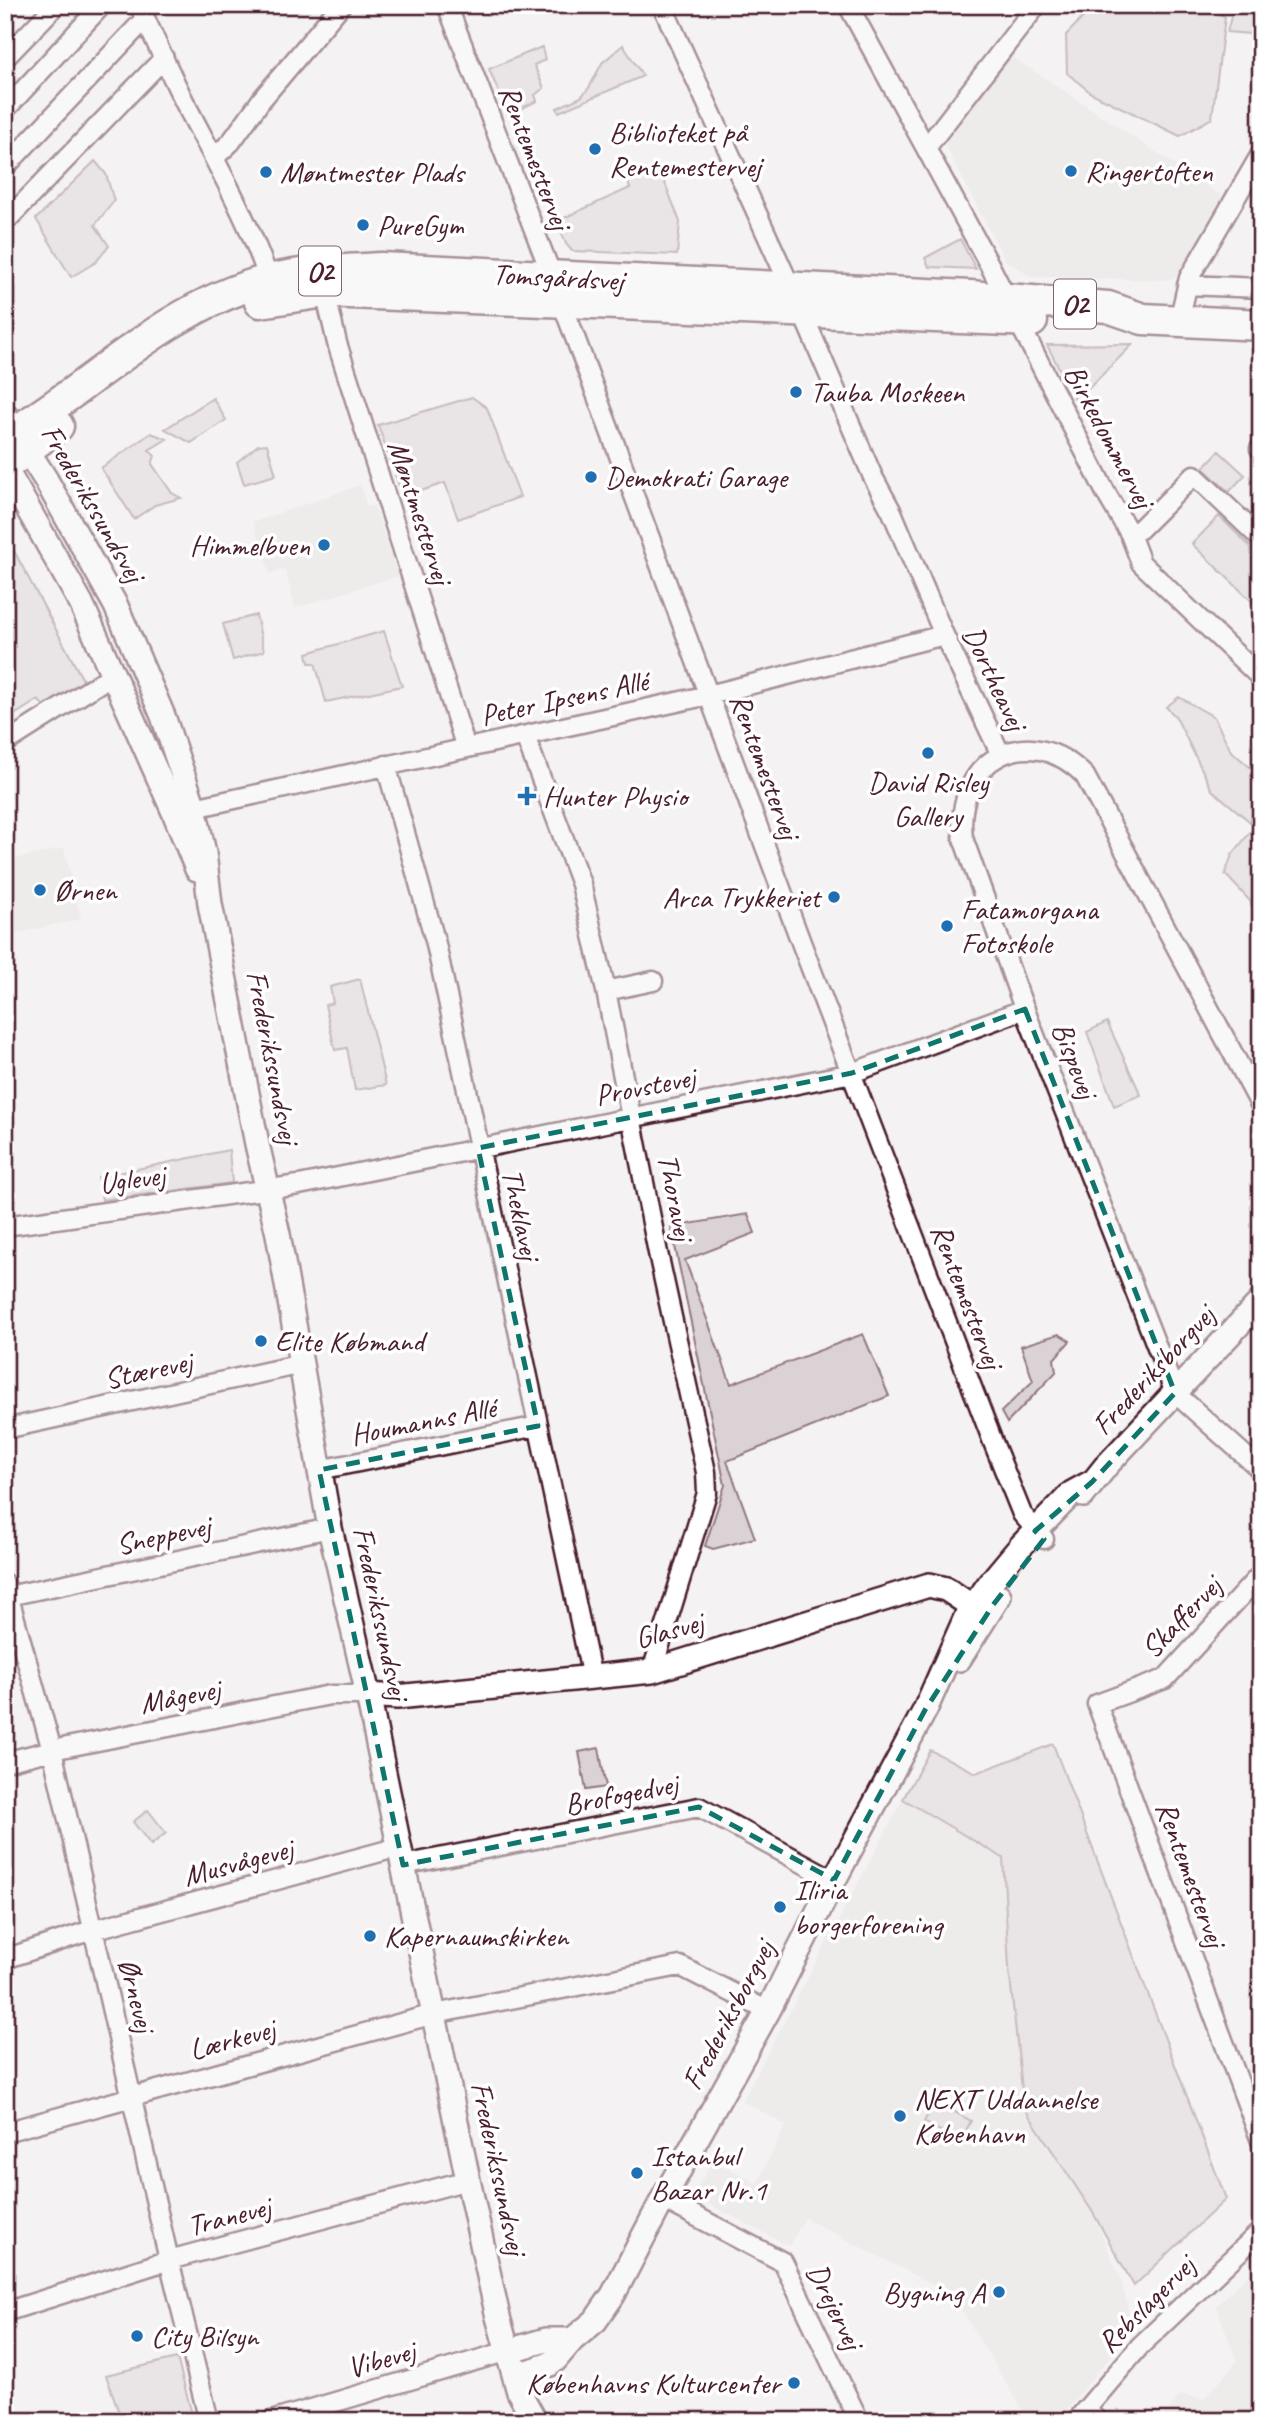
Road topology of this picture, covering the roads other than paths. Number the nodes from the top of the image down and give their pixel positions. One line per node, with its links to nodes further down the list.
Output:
1 (55, 5): 9 (street)
2 (103, 5): 11 (street)
3 (341, 5): 14 (street)
4 (447, 5): 20 (street, Rentemestervej)
5 (662, 5): 22 (street, Dortheavej)
6 (848, 5): 12 (street, Birkedommervej)
7 (1037, 5): 12 (street)
8 (142, 12): 10 (street); 15 (street)
9 (5, 58)
10 (164, 58): 14 (street); 16 (street)
11 (5, 110)
12 (926, 148): 23 (street, Birkedommervej)
13 (1261, 154): 18 (street)
14 (215, 157): 17 (street)
15 (5, 167)
16 (5, 222)
17 (269, 280): 20 (main road, Tomsgårdsvej / O2); 26 (main road, Tomsgårdsvej / O2)
18 (1187, 285): 19 (street); 24 (street)
19 (1261, 288)
20 (557, 289): 21 (main road, Tomsgårdsvej / O2); 22 (main road, Tomsgårdsvej / O2); 32 (street, Rentemestervej)
21 (324, 292): 26 (main road, Tomsgårdsvej / O2); 35 (street, Møntmestervej)
22 (797, 300): 23 (main road, Tomsgårdsvej / O2); 29 (street, Dortheavej)
23 (1011, 309): 24 (main road, Tomsgårdsvej / O2); 28 (street, Birkedommervej)
24 (1179, 321): 25 (main road, Tomsgårdsvej / O2)
25 (1261, 325)
26 (11, 447): 30 (street, Frederikssundsvej); 38 (street, Frederikssundsvej)
27 (1261, 533): 28 (street)
28 (1130, 534): 31 (street, Birkedommervej)
29 (944, 635): 32 (street, Peter Ipsens Allé); 36 (street, Dortheavej)
30 (114, 674): 34 (street); 38 (street, Frederikssundsvej)
31 (1261, 677)
32 (709, 695): 33 (street, Peter Ipsens Allé); 42 (street, Rentemestervej)
33 (525, 736): 35 (street, Peter Ipsens Allé); 40 (street, Thoravej)
34 (5, 743)
35 (466, 748): 37 (street, Peter Ipsens Allé)
36 (1001, 755): 41 (street, Bispevej); 43 (street, Dortheavej)
37 (386, 765): 38 (street, Peter Ipsens Allé); 45 (street, Theklavej)
38 (184, 810): 46 (street, Frederikssundsvej)
39 (653, 981): 40 (street)
40 (606, 991): 44 (street, Thoravej)
41 (1025, 1009): 42 (street, Provstevej); 50 (street, Bispevej)
42 (852, 1073): 44 (street, Provstevej); 56 (street, Rentemestervej)
43 (1261, 1106)
44 (632, 1117): 45 (street, Provstevej); 60 (street, Thoravej)
45 (478, 1148): 46 (street, Provstevej); 51 (street, Theklavej)
46 (268, 1189): 47 (street, Uglevej); 49 (street, Frederikssundsvej)
47 (5, 1226)
48 (1261, 1301): 50 (street, Frederiksborgvej)
49 (302, 1364): 52 (street, Stærevej); 53 (street, Frederikssundsvej)
50 (1175, 1393): 54 (street); 56 (street, Frederiksborgvej)
51 (538, 1426): 53 (street, Houmanns Allé); 61 (street, Theklavej)
52 (5, 1429)
53 (319, 1470): 55 (street, Frederikssundsvej)
54 (1261, 1470)
55 (330, 1528): 58 (street, Sneppevej); 62 (street, Frederikssundsvej)
56 (1040, 1535): 59 (street, Frederiksborgvej); 64 (street, Frederiksborgvej)
57 (1261, 1574): 63 (street, Skaffervej)
58 (7, 1590): 65 (street, Ørnevej)
59 (973, 1607): 60 (street, Glasvej); 64 (street, Frederiksborgvej)
60 (652, 1671): 61 (street, Glasvej)
61 (592, 1678): 62 (street, Glasvej)
62 (368, 1695): 65 (street, Mågevej); 67 (street, Frederikssundsvej)
63 (1097, 1704): 75 (street, Rentemestervej)
64 (925, 1710): 68 (street, Frederiksborgvej)
65 (52, 1750): 66 (street, Mågevej); 69 (street, Ørnevej)
66 (5, 1762)
67 (401, 1856): 68 (street, Brofogedvej); 69 (street, Musvågevej); 72 (street, Frederikssundsvej)
68 (834, 1880): 71 (street, Frederiksborgvej)
69 (92, 1930): 70 (street, Musvågevej); 73 (street, Ørnevej)
70 (5, 1959)
71 (768, 2011): 72 (street, Lærkevej); 77 (street, Frederiksborgvej)
72 (434, 2014): 73 (street, Lærkevej); 76 (street, Frederikssundsvej)
73 (133, 2095): 74 (street, Lærkevej); 79 (street, Ørnevej)
74 (5, 2132)
75 (1261, 2141)
76 (468, 2180): 79 (street, Tranevej); 81 (street, Frederikssundsvej)
77 (663, 2199): 81 (street, Frederiksborgvej); 87 (street, Drejervej)
78 (1261, 2231): 82 (street, Rebslagervej)
79 (169, 2260): 80 (street, Tranevej); 83 (street, Ørnevej)
80 (5, 2312)
81 (512, 2354): 84 (street, Vibevej); 85 (street, Frederikssundsvej); 86 (street, Frederikssundsvej)
82 (1087, 2417)
83 (209, 2421)
84 (271, 2421)
85 (535, 2421)
86 (551, 2421)
87 (859, 2421)

